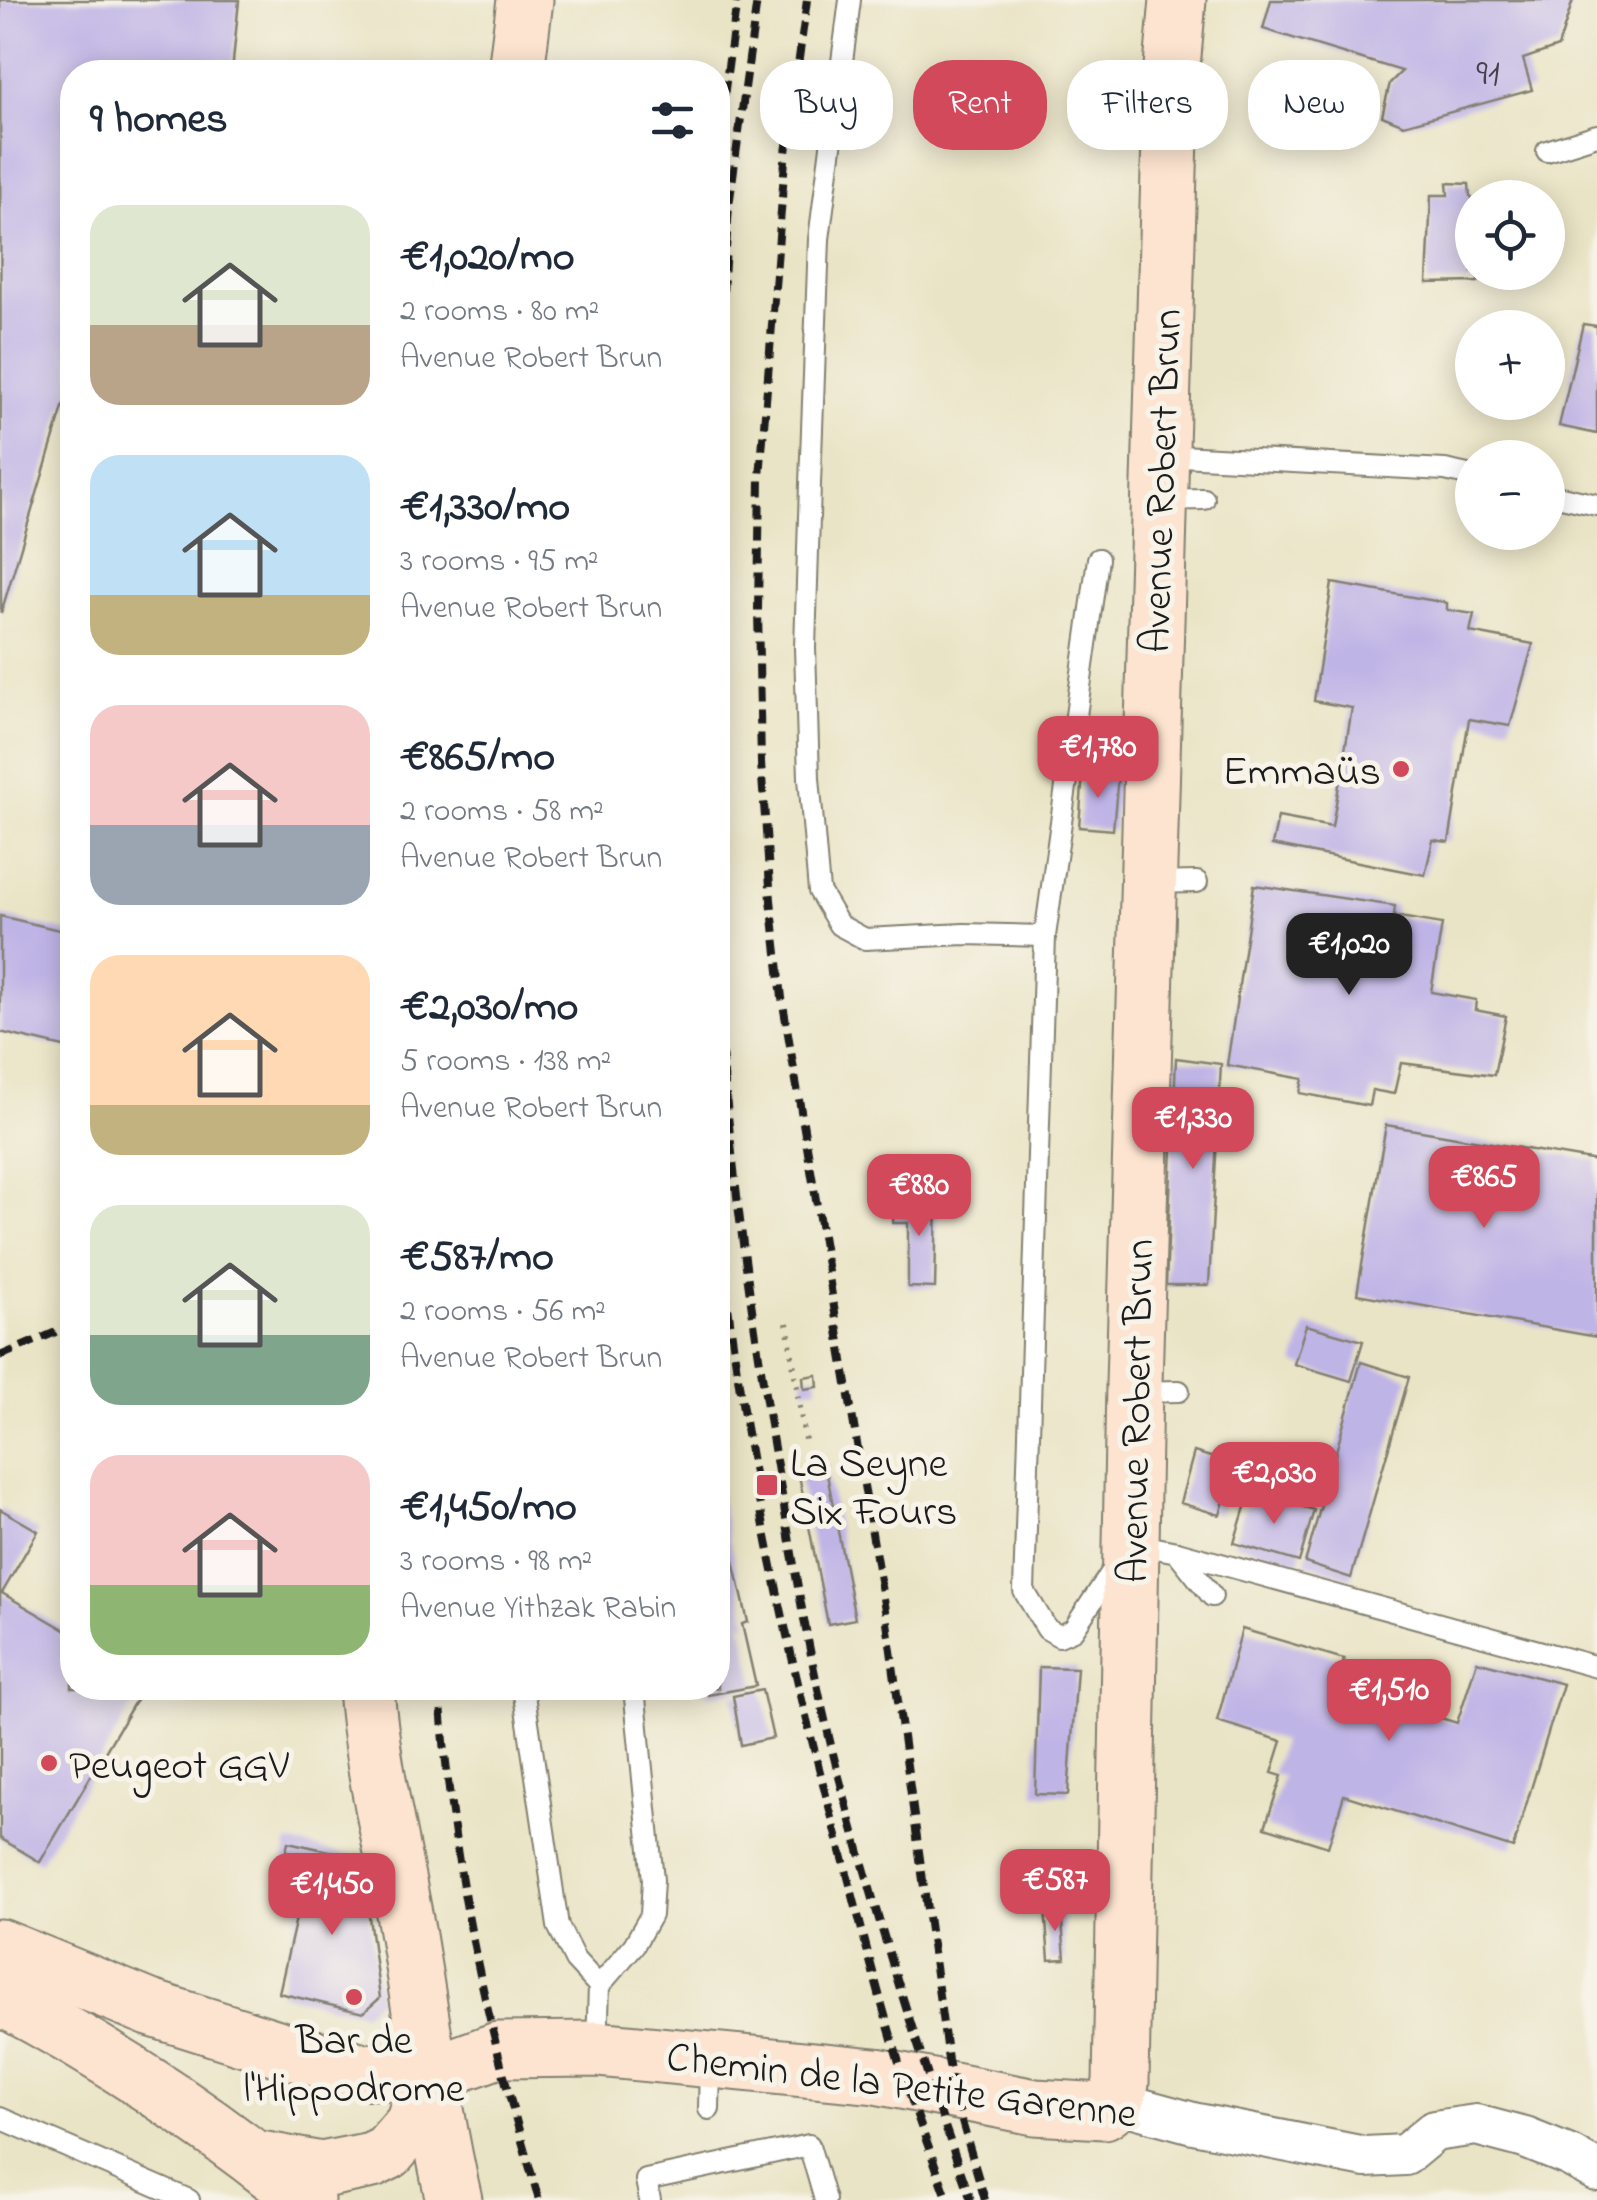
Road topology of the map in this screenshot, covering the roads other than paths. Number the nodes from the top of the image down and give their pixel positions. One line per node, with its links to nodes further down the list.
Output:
1 (526, 0): 4 (street)
2 (850, 0): 12 (lane)
3 (1178, 0): 8 (street, Avenue Robert Brun)
4 (518, 60)
5 (1597, 135): 6 (lane)
6 (1547, 151)
7 (1455, 472): 8 (lane)
8 (1174, 485): 13 (street, Avenue Robert Brun)
9 (1565, 498): 10 (lane)
10 (1597, 505)
11 (1098, 559): 12 (lane)
12 (1045, 936): 13 (lane)
13 (1154, 1548): 14 (lane); 15 (lane); 23 (street, Avenue Robert Brun)
14 (1212, 1596)
15 (1597, 1667)
16 (367, 1700): 22 (street)
17 (525, 1700): 20 (lane)
18 (635, 1700): 20 (lane)
19 (5, 1975): 22 (street); 25 (street)
20 (600, 1986): 21 (lane)
21 (597, 2048): 22 (street, Chemin de la Petite Garenne); 23 (street, Chemin de la Petite Garenne)
22 (428, 2075): 25 (street); 29 (street)
23 (1155, 2105): 26 (street, Chemin de la Petite Garenne)
24 (0, 2118): 27 (lane)
25 (255, 2158): 28 (street)
26 (1597, 2171)
27 (189, 2200)
28 (306, 2200)
29 (454, 2200)
30 (650, 2200): 31 (lane)
31 (825, 2200)

